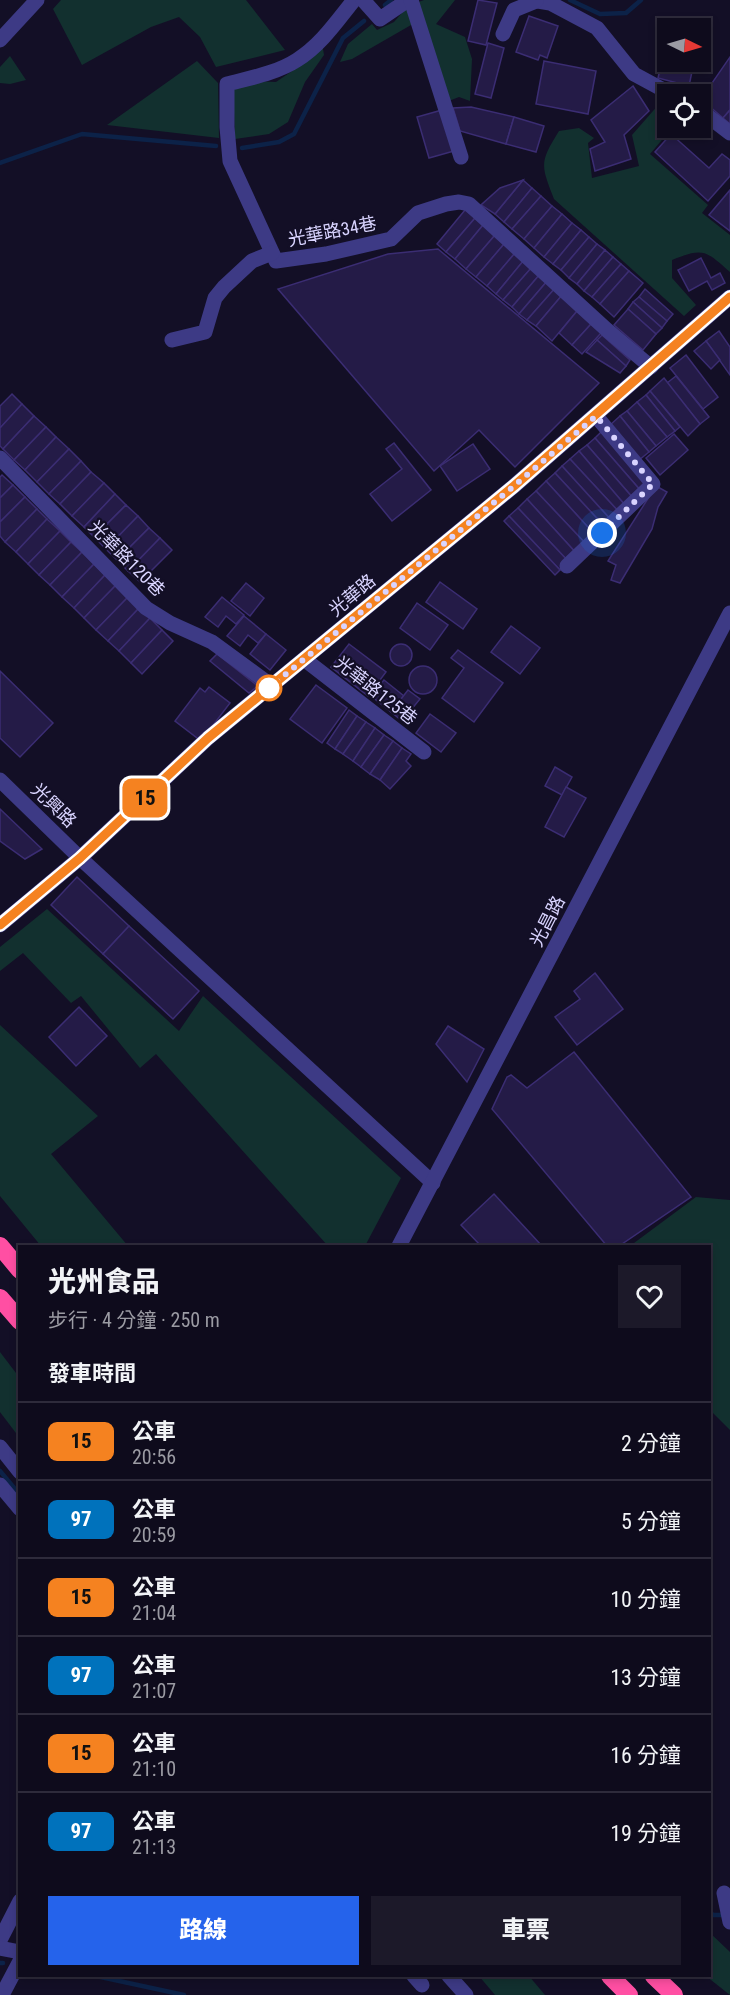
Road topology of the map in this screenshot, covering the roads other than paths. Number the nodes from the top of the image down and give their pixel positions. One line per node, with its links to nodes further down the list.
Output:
1 (37, 0): 7 (street)
2 (354, 0): 12 (street, 光華路34巷)
3 (363, 0): 4 (street)
4 (409, 0): 11 (street)
5 (534, 0): 6 (street); 8 (street)
6 (503, 34)
7 (0, 40)
8 (657, 86)
9 (711, 119): 10 (street)
10 (730, 133)
11 (461, 157)
12 (272, 253): 14 (street); 15 (street, 光華路34巷)
13 (730, 297): 15 (street, 光華路)
14 (172, 340)
15 (651, 367): 16 (street, 光華路)
16 (596, 416): 18 (street); 20 (street, 光華路)
17 (0, 458): 21 (street, 光華路120巷)
18 (567, 566)
19 (730, 613): 26 (street, 光昌路)
20 (304, 659): 21 (street, 光華路); 22 (street, 光華路125巷)
21 (272, 686): 24 (street, 光華路)
22 (424, 752)
23 (0, 780): 24 (street, 光興路)
24 (80, 858): 25 (street, 光華路); 26 (street, 光興路)
25 (0, 925)
26 (433, 1183): 28 (street, 光昌路)
27 (0, 1245): 29 (highway)
28 (400, 1245)
29 (18, 1268)
30 (0, 1298): 31 (highway)
31 (18, 1319)
32 (0, 1447): 33 (street)
33 (18, 1470)
34 (0, 1485): 35 (street)
35 (18, 1507)
36 (721, 1892): 38 (street)
37 (18, 1905): 39 (street)
38 (730, 1922)
39 (0, 1940)
40 (0, 1948): 41 (street)
41 (18, 1952)
42 (18, 1965): 47 (street)
43 (450, 1977): 48 (street)
44 (597, 1977): 49 (highway)
45 (611, 1977): 50 (highway)
46 (655, 1977): 51 (highway)
47 (4, 1994)
48 (466, 1995)
49 (611, 1995)
50 (628, 1995)
51 (674, 1995)

